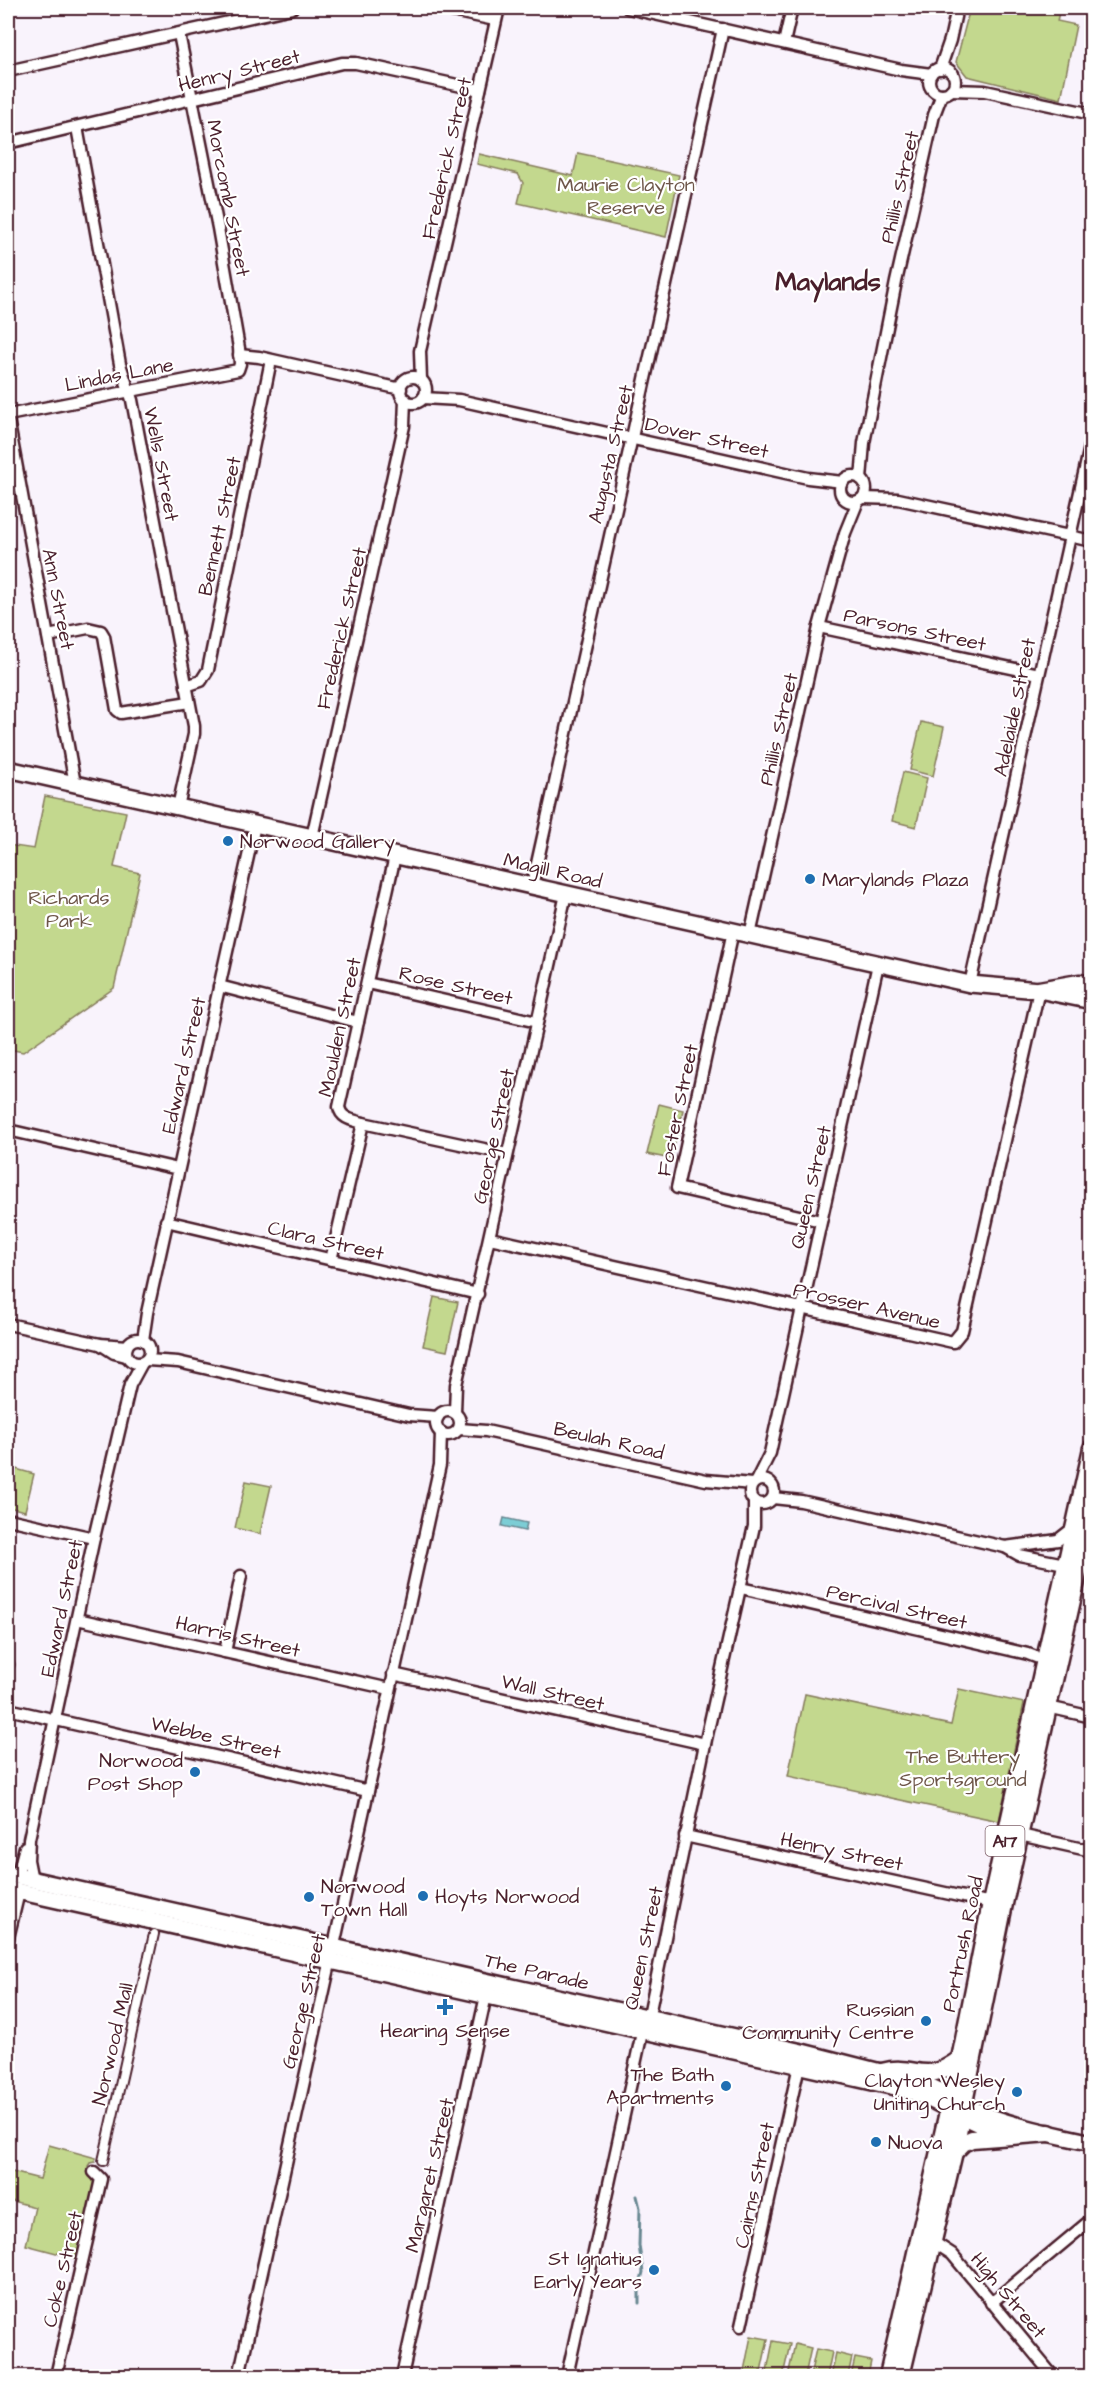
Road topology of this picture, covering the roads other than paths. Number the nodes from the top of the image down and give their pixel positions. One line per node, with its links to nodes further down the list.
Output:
1 (292, 8): 8 (street)
2 (438, 8): 9 (street)
3 (499, 8): 9 (street, Frederick Street)
4 (628, 8): 7 (street)
5 (792, 8): 12 (street)
6 (957, 8): 14 (street, Phillis Street)
7 (652, 10): 10 (street)
8 (253, 13): 11 (street)
9 (495, 20): 15 (street, Frederick Street)
10 (723, 29): 12 (street); 32 (street, Augusta Street)
11 (179, 34): 13 (street); 16 (street, Morcomb Street)
12 (784, 43): 14 (street)
13 (8, 71)
14 (941, 81): 17 (street); 33 (street, Phillis Street)
15 (480, 90): 16 (street, Henry Street); 20 (street, Frederick Street)
16 (192, 99): 18 (street, Henry Street); 21 (street, Morcomb Street)
17 (1092, 114)
18 (77, 127): 19 (street, Henry Street); 26 (street, Wells Street)
19 (8, 144)
20 (420, 351): 24 (street, Frederick Street); 25 (street, Frederick Street)
21 (239, 355): 22 (street, Dover Street); 23 (street, Morcomb Street)
22 (271, 360): 27 (street, Dover Street); 39 (street, Bennett Street)
23 (238, 369): 26 (street, Lindas Lane)
24 (407, 378): 25 (street, Dover Street); 27 (street, Frederick Street)
25 (423, 383): 27 (street, Frederick Street); 28 (street, Dover Street)
26 (128, 390): 29 (street, Lindas Lane); 39 (street, Wells Street)
27 (411, 397): 28 (street, Dover Street); 45 (street, Frederick Street)
28 (459, 400): 32 (street, Dover Street)
29 (8, 415)
30 (8, 419): 37 (street, Ann Street)
31 (1092, 438): 34 (street, Adelaide Street)
32 (631, 439): 33 (street, Dover Street); 47 (street, Augusta Street)
33 (854, 489): 34 (street, Dover Street); 36 (street, Phillis Street)
34 (1070, 536): 35 (street, Dover Street); 38 (street, Adelaide Street)
35 (1092, 541)
36 (819, 627): 38 (street, Parsons Street); 50 (street, Phillis Street)
37 (48, 636): 40 (street); 42 (street, Ann Street)
38 (1039, 675): 53 (street, Adelaide Street)
39 (186, 686): 40 (street, Wells Street)
40 (189, 702): 43 (street, Wells Street)
41 (8, 769): 42 (main road, Magill Road)
42 (75, 784): 43 (main road, Magill Road)
43 (178, 807): 44 (main road, Magill Road)
44 (255, 825): 45 (main road, Magill Road); 55 (street, Edward Street)
45 (312, 837): 46 (main road, Magill Road)
46 (395, 856): 47 (main road, Magill Road); 52 (street, Moulden Street)
47 (532, 886): 48 (main road, Magill Road)
48 (566, 894): 49 (main road, Magill Road); 59 (street, George Street)
49 (733, 931): 50 (main road, Magill Road); 65 (street, Foster Street)
50 (750, 935): 51 (main road, Magill Road)
51 (879, 964): 53 (main road, Magill Road); 65 (street, Queen Street)
52 (367, 983): 58 (street, Moulden Street); 59 (street, Rose Street)
53 (970, 984): 56 (main road, Magill Road)
54 (1092, 985): 56 (highway)
55 (219, 986): 58 (street); 63 (street, Edward Street)
56 (1039, 990): 57 (main road, Magill Road); 69 (street, Prosser Avenue)
57 (1092, 1001)
58 (358, 1022): 60 (street, Moulden Street)
59 (537, 1022): 62 (street, George Street)
60 (363, 1123): 62 (street, Moulden Street); 67 (street)
61 (8, 1130): 63 (street)
62 (507, 1154): 66 (street, George Street)
63 (177, 1169): 64 (street, Edward Street)
64 (166, 1221): 67 (street, Clara Street); 71 (street, Edward Street)
65 (821, 1221): 69 (street, Queen Street)
66 (490, 1238): 68 (street, George Street); 69 (street, Prosser Avenue)
67 (331, 1260): 68 (street, Clara Street)
68 (478, 1294): 72 (street, George Street)
69 (801, 1309): 75 (street, Queen Street)
70 (8, 1324): 71 (street, Beulah Road)
71 (137, 1352): 72 (street, Beulah Road); 79 (street, Edward Street)
72 (448, 1423): 75 (street, Beulah Road); 90 (street, George Street)
73 (1092, 1448): 78 (highway, Portrush Road / A17)
74 (1092, 1481): 82 (highway)
75 (762, 1491): 80 (street, Beulah Road); 86 (street, Queen Street)
76 (1092, 1511): 81 (highway, Portrush Road / A17)
77 (8, 1519): 79 (street)
78 (1073, 1527): 80 (street, Beulah Road); 82 (highway, Portrush Road / A17)
79 (94, 1538): 87 (street, Edward Street)
80 (1005, 1547): 82 (street, Beulah Road)
81 (1087, 1560): 85 (highway, Portrush Road / A17); 89 (highway)
82 (1065, 1564): 89 (highway, Portrush Road / A17)
83 (1091, 1575): 85 (street)
84 (241, 1576): 88 (street)
85 (1077, 1584): 92 (highway, Portrush Road / A17)
86 (741, 1588): 89 (street, Percival Street); 96 (street, Queen Street)
87 (77, 1619): 88 (street, Harris Street); 95 (street, Edward Street)
88 (225, 1652): 91 (street, Harris Street)
89 (1045, 1657): 102 (highway, Portrush Road / A17)
90 (393, 1674): 91 (street, George Street); 96 (street, Wall Street)
91 (390, 1689): 97 (street, George Street)
92 (1048, 1707): 94 (street); 98 (highway, Portrush Road / A17)
93 (8, 1709): 95 (street, Webbe Street)
94 (1092, 1717)
95 (54, 1719): 97 (street, Webbe Street); 101 (street, Edward Street)
96 (705, 1744): 99 (street, Queen Street)
97 (368, 1791): 105 (street, George Street)
98 (1020, 1835): 100 (street); 112 (highway, Portrush Road / A17)
99 (685, 1836): 102 (street, Henry Street); 107 (street, Queen Street)
100 (1092, 1851)
101 (15, 1885): 104 (street, Edward Street); 105 (main road, The Parade)
102 (991, 1902): 109 (highway, Portrush Road / A17)
103 (154, 1934): 116 (street, Norwood Mall)
104 (8, 1938)
105 (332, 1954): 106 (main road, The Parade); 123 (street, George Street)
106 (487, 1989): 107 (main road, The Parade); 124 (street, Margaret Street)
107 (645, 2024): 108 (main road, The Parade); 125 (street, Queen Street)
108 (800, 2059): 110 (main road, The Parade); 121 (street, Cairns Street)
109 (960, 2059): 111 (highway); 112 (highway, Portrush Road / A17)
110 (841, 2068): 111 (main road, The Parade); 112 (main road, The Parade)
111 (882, 2072): 112 (main road, The Parade)
112 (956, 2107): 113 (main road, The Parade); 115 (highway, Portrush Road / A17); 119 (highway, Portrush Road / A17)
113 (1049, 2133): 114 (main road, The Parade); 115 (highway)
114 (1092, 2143)
115 (954, 2152): 119 (highway, Portrush Road / A17)
116 (103, 2161)
117 (94, 2172): 122 (street, Coke Street)
118 (1092, 2219): 120 (street)
119 (926, 2240): 120 (street, High Street); 126 (highway, Portrush Road / A17); 127 (highway, Portrush Road / A17)
120 (992, 2303): 128 (street, High Street)
121 (741, 2326)
122 (56, 2376)
123 (239, 2376)
124 (402, 2376)
125 (567, 2376)
126 (888, 2376)
127 (901, 2376)
128 (1053, 2376)

